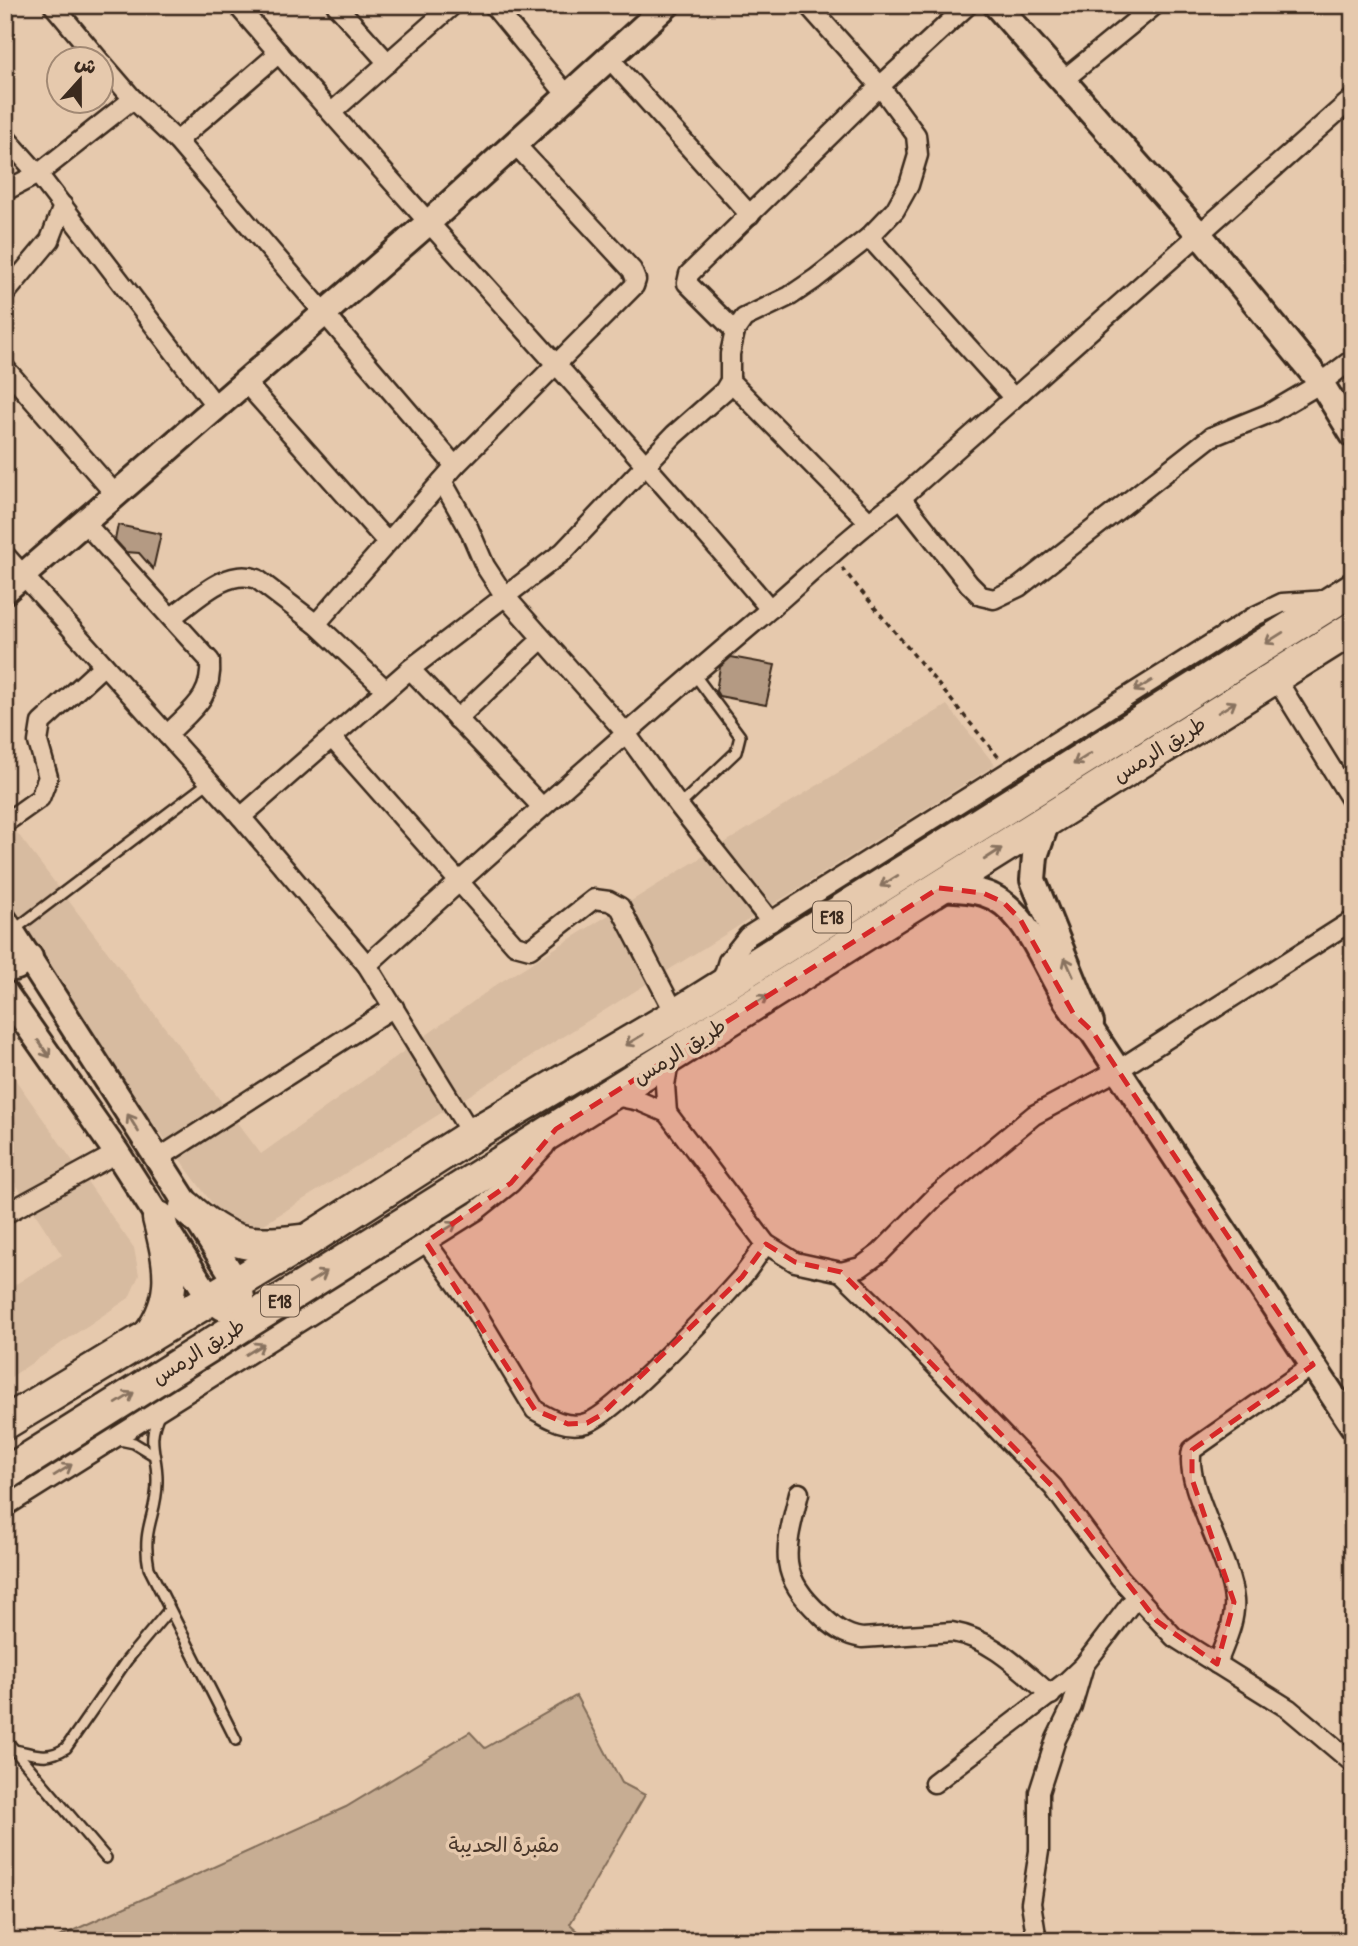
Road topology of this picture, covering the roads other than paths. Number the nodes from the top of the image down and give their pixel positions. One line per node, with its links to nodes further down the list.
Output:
1 (52, 5): 11 (street)
2 (336, 5): 14 (street)
3 (453, 5): 14 (street)
4 (493, 5): 18 (street)
5 (667, 5): 13 (main road)
6 (808, 5): 17 (street)
7 (968, 5): 17 (street)
8 (996, 5): 16 (main road)
9 (1155, 5): 16 (street)
10 (244, 8): 12 (street)
11 (87, 46)
12 (279, 53): 21 (street); 23 (street)
13 (609, 58): 18 (main road); 28 (street)
14 (388, 63): 21 (street)
15 (116, 79): 20 (street)
16 (1062, 81): 30 (main road)
17 (880, 86): 28 (street); 31 (street)
18 (566, 94): 24 (main road)
19 (1353, 98): 30 (street)
20 (133, 99): 23 (street); 25 (street)
21 (332, 112): 29 (street)
22 (5, 137): 25 (street)
23 (177, 141): 33 (street)
24 (514, 144): 29 (main road); 36 (street)
25 (38, 174): 26 (street); 27 (street)
26 (5, 191)
27 (63, 206): 32 (street); 42 (street)
28 (750, 215): 34 (street)
29 (428, 223): 33 (main road); 36 (street)
30 (1199, 234): 40 (main road); 41 (street)
31 (869, 237): 34 (street); 41 (street)
32 (5, 294)
33 (324, 313): 38 (main road); 45 (street)
34 (736, 331): 39 (street)
35 (1353, 359): 40 (street)
36 (555, 365): 44 (street); 45 (street)
37 (5, 368): 47 (street)
38 (244, 381): 42 (main road); 51 (street)
39 (730, 381): 44 (street); 49 (street)
40 (1321, 383): 43 (main road); 48 (street)
41 (1012, 396): 48 (street)
42 (215, 405): 47 (main road)
43 (1353, 435)
44 (647, 463): 55 (street); 56 (street)
45 (455, 466): 46 (street)
46 (442, 481): 51 (street); 55 (street)
47 (115, 494): 50 (main road)
48 (901, 498): 49 (street)
49 (868, 521): 56 (street)
50 (84, 522): 53 (main road); 57 (street)
51 (387, 542): 58 (street)
52 (5, 555): 53 (street)
53 (15, 584): 61 (street)
54 (1344, 594): 79 (street, one-way to 79); 85 (highway, طريق الرمس / E18, one-way to 85)
55 (504, 595): 60 (street); 62 (street)
56 (770, 609): 63 (street)
57 (173, 616): 58 (street); 68 (street)
58 (316, 624): 65 (street)
59 (1353, 628): 64 (highway, طريق الرمس / E18)
60 (542, 639): 66 (street); 67 (street)
61 (104, 665): 68 (street); 76 (street)
62 (410, 669): 65 (street); 66 (street)
63 (694, 674): 67 (street); 72 (lane)
64 (1275, 677): 71 (street); 75 (highway, طريق الرمس / E18, one-way to 64)
65 (386, 690): 69 (street)
66 (457, 719): 73 (street)
67 (625, 732): 72 (street); 73 (street)
68 (167, 735): 70 (street)
69 (333, 739): 74 (street); 77 (street)
70 (209, 782): 74 (street); 81 (lane)
71 (1352, 800)
72 (679, 806): 79 (street)
73 (542, 807): 77 (street)
74 (241, 817): 83 (street)
75 (1048, 819): 78 (highway, طريق الرمس / E18, one-way to 75); 89 (main road, one-way to 75)
76 (5, 823)
77 (458, 883): 83 (street); 88 (street)
78 (939, 888): 89 (main road); 90 (highway, طريق الرمس / E18, one-way to 78)
79 (771, 922): 85 (street)
80 (1353, 924): 91 (street)
81 (9, 926): 82 (main road)
82 (30, 957): 84 (main road); 97 (main road, one-way to 82)
83 (367, 965): 87 (street)
84 (5, 970)
85 (720, 987): 88 (highway, طريق الرمس / E18)
86 (5, 993): 96 (main road, one-way to 96)
87 (394, 1007): 95 (street); 97 (street)
88 (676, 1015): 95 (highway, طريق الرمس / E18, one-way to 95)
89 (1092, 1031): 91 (main road)
90 (670, 1058): 92 (highway, طريق الرمس / E18); 93 (street)
91 (1118, 1070): 103 (street); 107 (main road)
92 (610, 1095): 93 (street); 94 (highway, طريق الرمس / E18)
93 (667, 1113): 102 (street)
94 (556, 1129): 101 (street, one-way to 94); 105 (highway, طريق الرمس / E18, one-way to 94)
95 (472, 1135): 100 (highway, طريق الرمس / E18)
96 (117, 1153): 98 (main road); 99 (street)
97 (156, 1160): 98 (main road)
98 (172, 1213): 100 (highway); 104 (main road); 105 (main road); 106 (highway)
99 (5, 1214)
100 (308, 1240): 105 (highway, طريق الرمس / E18)
101 (426, 1242): 102 (street); 108 (street, one-way to 101)
102 (765, 1244): 103 (street)
103 (841, 1272): 116 (street)
104 (211, 1300): 105 (highway, طريق الرمس / E18); 106 (highway, طريق الرمس / E18)
105 (246, 1308): 113 (highway, طريق الرمس / E18, one-way to 105)
106 (148, 1338): 109 (highway, طريق الرمس / E18)
107 (1313, 1365): 110 (main road); 118 (street)
108 (162, 1408): 111 (street); 112 (lane)
109 (5, 1423)
110 (1353, 1426)
111 (114, 1439): 112 (lane); 115 (street, one-way to 111)
112 (152, 1454): 117 (lane)
113 (5, 1474)
114 (799, 1493): 120 (street)
115 (5, 1507)
116 (1136, 1597): 118 (street); 119 (street)
117 (169, 1610): 122 (lane); 123 (lane)
118 (1217, 1664): 124 (street)
119 (1084, 1665): 120 (street); 127 (street)
120 (1051, 1695): 125 (street)
121 (5, 1740): 123 (lane)
122 (236, 1740)
123 (9, 1750): 126 (lane)
124 (1353, 1763)
125 (934, 1783)
126 (106, 1858)
127 (1037, 1941)

